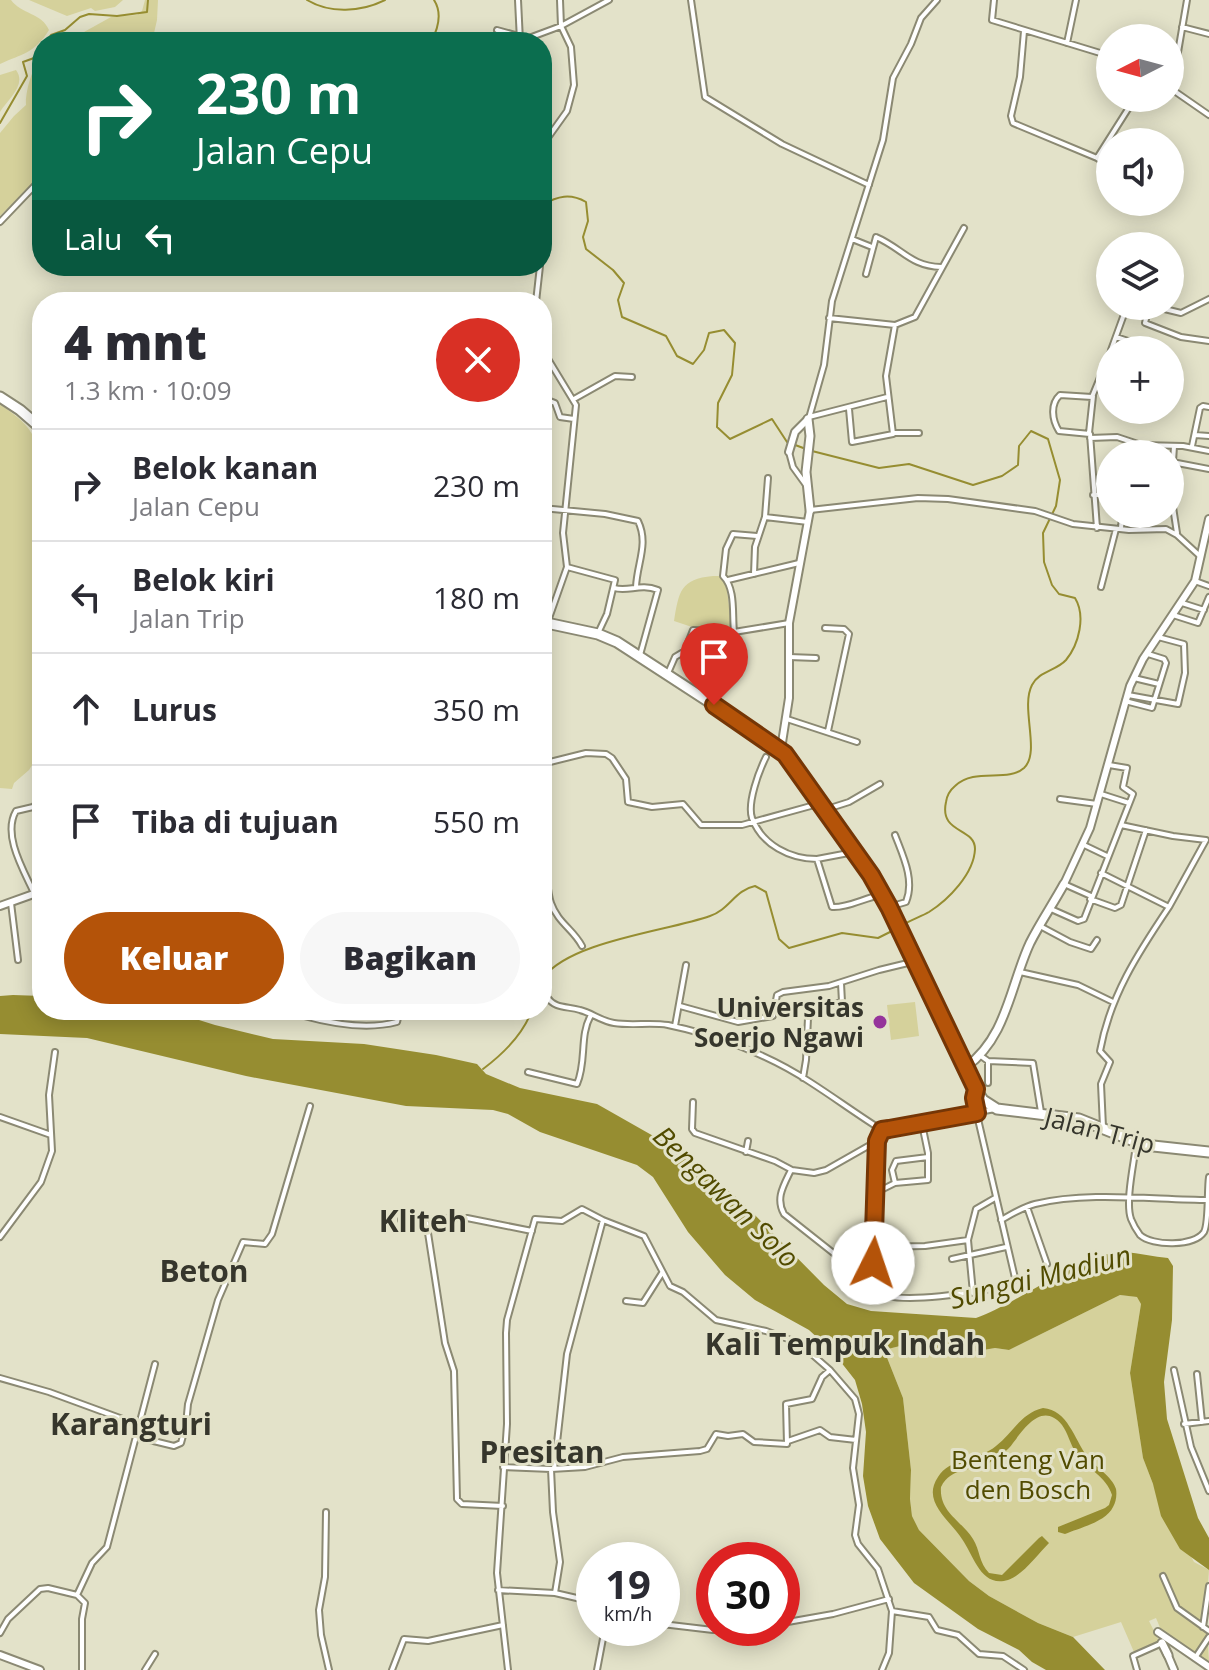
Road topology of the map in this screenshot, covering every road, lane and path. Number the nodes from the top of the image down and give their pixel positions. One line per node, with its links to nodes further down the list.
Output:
1 (518, 0): 15 (street)
2 (560, 0): 10 (street)
3 (609, 0): 10 (street)
4 (691, 0): 24 (street)
5 (937, 0): 24 (street)
6 (994, 0): 13 (street)
7 (1076, 0): 18 (street)
8 (1187, 0): 9 (street)
9 (1183, 24)
10 (561, 26): 16 (street); 22 (street)
11 (1184, 28): 17 (street)
12 (497, 30): 14 (street)
13 (1024, 31): 18 (street); 23 (street)
14 (501, 32)
15 (519, 32)
16 (543, 32)
17 (1209, 34)
18 (1067, 43): 19 (street)
19 (1096, 52)
20 (1184, 98): 21 (street)
21 (1209, 115)
22 (552, 132)
23 (1096, 158)
24 (869, 185): 28 (street)
25 (32, 188): 26 (street)
26 (0, 222)
27 (964, 228): 30 (street)
28 (852, 239): 29 (street); 34 (street)
29 (872, 247): 30 (street); 31 (street)
30 (941, 267): 36 (street)
31 (866, 274)
32 (1209, 299): 33 (street)
33 (1184, 312)
34 (828, 318): 36 (street); 48 (street)
35 (1146, 320): 37 (street)
36 (895, 325): 43 (street)
37 (1209, 341)
38 (552, 365): 44 (street)
39 (632, 377): 44 (street)
40 (1096, 389): 41 (street)
41 (1093, 396): 54 (street); 54 (street)
42 (0, 397): 50 (highway)
43 (887, 397): 47 (street); 52 (street)
44 (574, 399): 49 (street)
45 (552, 402): 49 (street)
46 (1209, 407): 53 (street)
47 (849, 409): 48 (street); 52 (street)
48 (809, 418): 60 (street); 64 (main road)
49 (574, 419): 68 (street)
50 (32, 420)
51 (919, 433): 52 (street)
52 (893, 434)
53 (1194, 435): 55 (street); 58 (street)
54 (1090, 436): 56 (street); 65 (street)
55 (1209, 436)
56 (1126, 440)
57 (1184, 446): 58 (street)
58 (1192, 447): 59 (street)
59 (1209, 451)
60 (789, 452): 64 (street)
61 (1184, 464): 62 (street)
62 (1209, 469)
63 (768, 478): 69 (street)
64 (808, 487): 67 (main road)
65 (1093, 495): 71 (street)
66 (552, 509): 68 (street)
67 (810, 510): 72 (street); 73 (street)
68 (565, 511): 81 (street); 86 (street)
69 (765, 517): 72 (street); 78 (street)
70 (1209, 519): 79 (street)
71 (1096, 520)
72 (808, 522): 80 (street)
73 (1096, 528)
74 (1097, 528): 76 (street)
75 (1176, 528): 77 (street)
76 (1119, 529): 77 (street); 87 (street)
77 (1177, 535): 79 (street)
78 (757, 536): 82 (street); 83 (street)
79 (1201, 557): 84 (street)
80 (801, 563): 82 (street); 94 (street)
81 (567, 567): 88 (street); 91 (street)
82 (754, 574): 83 (street)
83 (728, 580): 97 (street)
84 (1195, 581): 85 (street); 90 (street)
85 (1209, 586)
86 (636, 587): 88 (street); 101 (street)
87 (1101, 587)
88 (614, 588): 98 (street)
89 (1209, 597): 92 (street)
90 (1182, 603): 92 (street); 93 (street)
91 (552, 604)
92 (1204, 610): 93 (street)
93 (1173, 615): 99 (street)
94 (789, 623): 97 (street); 102 (street)
95 (552, 625): 98 (highway)
96 (825, 628): 110 (street)
97 (734, 632): 104 (street)
98 (598, 634): 101 (highway)
99 (1158, 637): 100 (street); 108 (street)
100 (1147, 654): 105 (street); 106 (street)
101 (639, 657): 104 (highway)
102 (789, 657): 103 (street); 109 (street)
103 (816, 658)
104 (667, 675): 112 (highway)
105 (1133, 678): 106 (street); 107 (street)
106 (1159, 684): 108 (street)
107 (1126, 698): 108 (street); 115 (street)
108 (1154, 701)
109 (787, 719): 110 (street); 112 (street)
110 (828, 731): 111 (street)
111 (857, 742)
112 (781, 749): 122 (highway)
113 (766, 757): 123 (street)
114 (552, 762): 123 (street)
115 (1109, 765): 117 (street); 119 (street)
116 (880, 784): 122 (street)
117 (1100, 793): 119 (street); 120 (street)
118 (1060, 799): 120 (street)
119 (1129, 803): 124 (street)
120 (1097, 804): 127 (street)
121 (32, 807): 132 (street)
122 (823, 807): 123 (street); 128 (highway)
123 (754, 821): 130 (street)
124 (1121, 825): 125 (street); 129 (street)
125 (1146, 830): 134 (street); 142 (street)
126 (895, 835): 141 (street)
127 (1084, 845): 129 (street); 133 (street)
128 (855, 852): 130 (street); 136 (highway)
129 (1108, 856): 131 (street)
130 (817, 859): 136 (street)
131 (1101, 873): 134 (street); 137 (street)
132 (32, 881)
133 (1064, 884): 137 (street); 143 (main road)
134 (1128, 886): 137 (street); 142 (street)
135 (32, 894): 138 (street)
136 (883, 894): 141 (highway)
137 (1091, 898): 143 (street)
138 (11, 901): 140 (street); 147 (street)
139 (552, 905): 146 (street)
140 (0, 906)
141 (889, 907): 148 (highway)
142 (1169, 907): 152 (street)
143 (1051, 909): 144 (main road)
144 (1040, 926): 145 (street); 150 (main road)
145 (1097, 940)
146 (582, 946)
147 (18, 960)
148 (915, 962): 151 (street); 161 (highway)
149 (686, 965): 154 (street)
150 (1020, 972): 152 (street); 160 (main road)
151 (841, 983): 154 (street); 163 (street)
152 (1113, 1002): 173 (street)
153 (552, 1004): 155 (street)
154 (680, 1006): 158 (street)
155 (591, 1015): 158 (street); 162 (street)
156 (319, 1020): 157 (street)
157 (398, 1020)
158 (675, 1027): 163 (street)
159 (55, 1052): 175 (street)
160 (984, 1058): 161 (main road); 164 (street); 169 (street)
161 (966, 1067): 165 (highway)
162 (528, 1072)
163 (803, 1078): 174 (street)
164 (988, 1083)
165 (976, 1089): 168 (highway); 170 (street)
166 (693, 1102): 179 (street)
167 (310, 1106): 215 (street)
168 (997, 1109): 169 (highway, Jalan Trip); 170 (street)
169 (1041, 1112): 173 (highway, Jalan Trip)
170 (977, 1113): 172 (street); 186 (street)
171 (0, 1117): 175 (street)
172 (922, 1124): 174 (street); 181 (street)
173 (1103, 1127): 178 (highway, Jalan Trip)
174 (882, 1130): 177 (street)
175 (51, 1135): 195 (street)
176 (748, 1141): 179 (street)
177 (877, 1141): 182 (street); 185 (street)
178 (1137, 1142): 180 (highway, Jalan Trip); 187 (street)
179 (746, 1152): 182 (street)
180 (1209, 1152)
181 (928, 1157): 184 (street); 184 (street)
182 (792, 1170): 203 (street)
183 (1209, 1177): 188 (street)
184 (895, 1183): 185 (street)
185 (877, 1192): 197 (street)
186 (995, 1198): 193 (street); 196 (street)
187 (1130, 1199): 188 (street); 188 (street); 189 (street)
188 (1208, 1200)
189 (1027, 1207): 193 (street); 201 (street)
190 (401, 1220): 191 (street)
191 (426, 1220): 194 (street); 221 (street)
192 (603, 1220): 194 (street); 202 (street); 219 (street)
193 (1001, 1220): 198 (street)
194 (532, 1231): 218 (street)
195 (0, 1237)
196 (968, 1240): 197 (street); 199 (street)
197 (875, 1247): 203 (street)
198 (1006, 1247): 199 (street); 204 (street)
199 (970, 1256): 200 (street); 204 (street)
200 (952, 1259)
201 (1047, 1264)
202 (662, 1273): 205 (street); 207 (street)
203 (870, 1282): 204 (street)
204 (973, 1293)
205 (626, 1301)
206 (155, 1364): 214 (street)
207 (830, 1370): 216 (street); 217 (street)
208 (1174, 1370): 213 (street)
209 (1197, 1374): 212 (street)
210 (0, 1378): 214 (street)
211 (1209, 1421): 212 (street)
212 (1202, 1422): 213 (street)
213 (1184, 1424): 220 (street)
214 (139, 1425): 215 (street)
215 (137, 1437): 227 (street)
216 (856, 1440): 217 (street); 229 (street)
217 (788, 1441): 219 (street)
218 (503, 1467): 219 (street); 221 (street)
219 (552, 1469): 226 (street)
220 (1209, 1491)
221 (503, 1506): 225 (street)
222 (326, 1512): 247 (street)
223 (1163, 1576): 233 (street)
224 (1209, 1586): 233 (street)
225 (498, 1590): 226 (street); 232 (street)
226 (555, 1593): 228 (street)
227 (77, 1595): 234 (street); 245 (street)
228 (576, 1598)
229 (890, 1599): 230 (street); 231 (street)
230 (892, 1611): 251 (street); 252 (street)
231 (800, 1620)
232 (503, 1625): 248 (street); 249 (street)
233 (1203, 1627): 235 (street)
234 (0, 1633)
235 (1209, 1634): 242 (street)
236 (1162, 1643): 238 (street); 241 (main road); 253 (street)
237 (602, 1646): 250 (street)
238 (1179, 1647): 241 (street); 242 (street)
239 (155, 1654): 246 (street)
240 (0, 1655): 244 (street)
241 (1168, 1655): 254 (street)
242 (1195, 1658): 243 (street)
243 (1209, 1667)
244 (40, 1670)
245 (82, 1670)
246 (145, 1670)
247 (329, 1670)
248 (392, 1670)
249 (508, 1670)
250 (597, 1670)
251 (882, 1670)
252 (1024, 1670)
253 (1137, 1670)
254 (1174, 1670)

